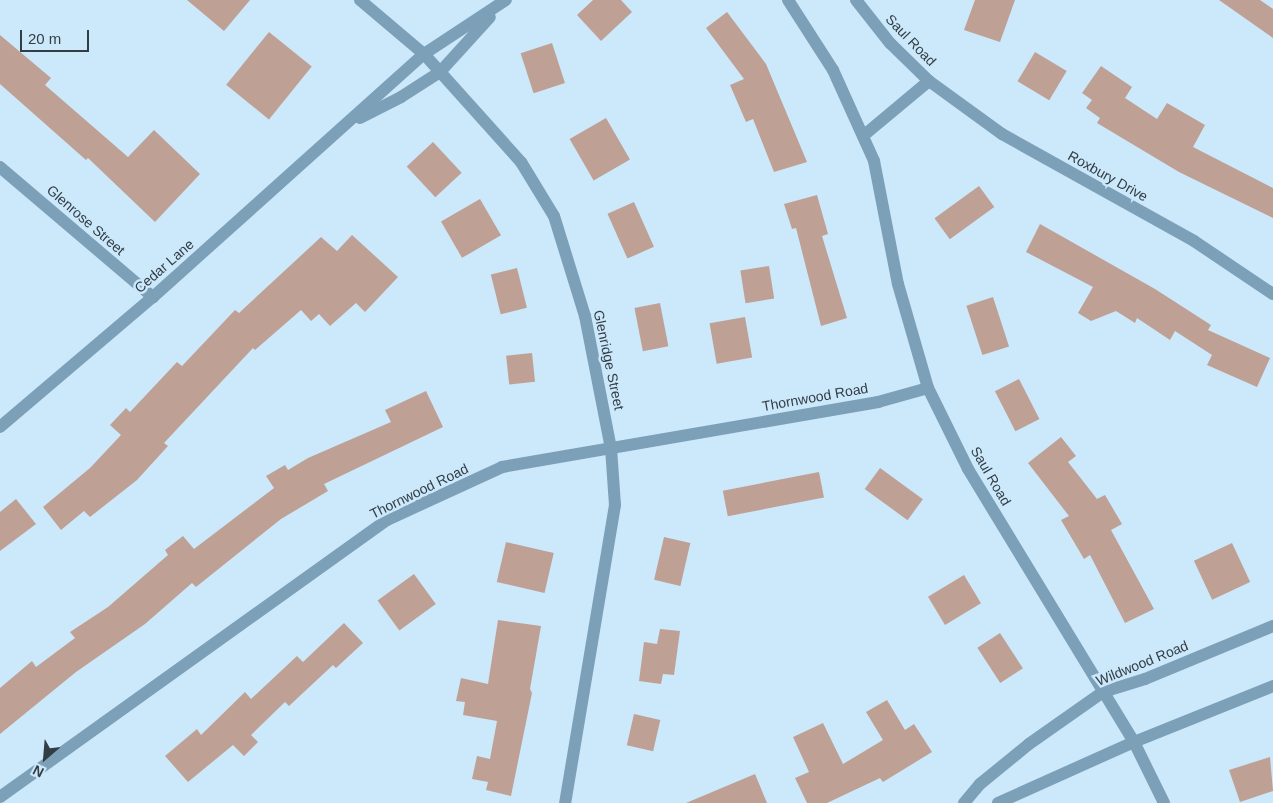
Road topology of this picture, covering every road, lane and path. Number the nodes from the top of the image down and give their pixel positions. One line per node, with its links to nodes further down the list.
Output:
1 (360, 0): 5 (street, Glenridge Street)
2 (788, 0): 9 (street, Saul Road)
3 (856, 0): 7 (street, Saul Road)
4 (503, 3): 5 (street, Cedar Lane); 6 (street, Cedar Lane)
5 (424, 54): 6 (street, Glenridge Street); 8 (street, Cedar Lane)
6 (440, 72): 8 (street, Cedar Lane); 15 (street, Glenridge Street)
7 (929, 80): 9 (street, Saul Road); 11 (street, Roxbury Drive)
8 (346, 125): 12 (street, Cedar Lane)
9 (863, 136): 13 (street, Saul Road)
10 (0, 166): 12 (street, Glenrose Street)
11 (1273, 294)
12 (152, 297): 14 (street, Cedar Lane)
13 (928, 388): 15 (street, Thornwood Road); 18 (street, Saul Road)
14 (0, 427)
15 (611, 448): 20 (street, Thornwood Road); 21 (street, Glenridge Street)
16 (1273, 626): 18 (street, Wildwood Road)
17 (1273, 686): 19 (street)
18 (1103, 692): 19 (street, Saul Road); 22 (street, Wildwood Road)
19 (1134, 742): 23 (street); 24 (street, Saul Road)
20 (0, 797)
21 (565, 803)
22 (964, 803)
23 (998, 803)
24 (1164, 803)

